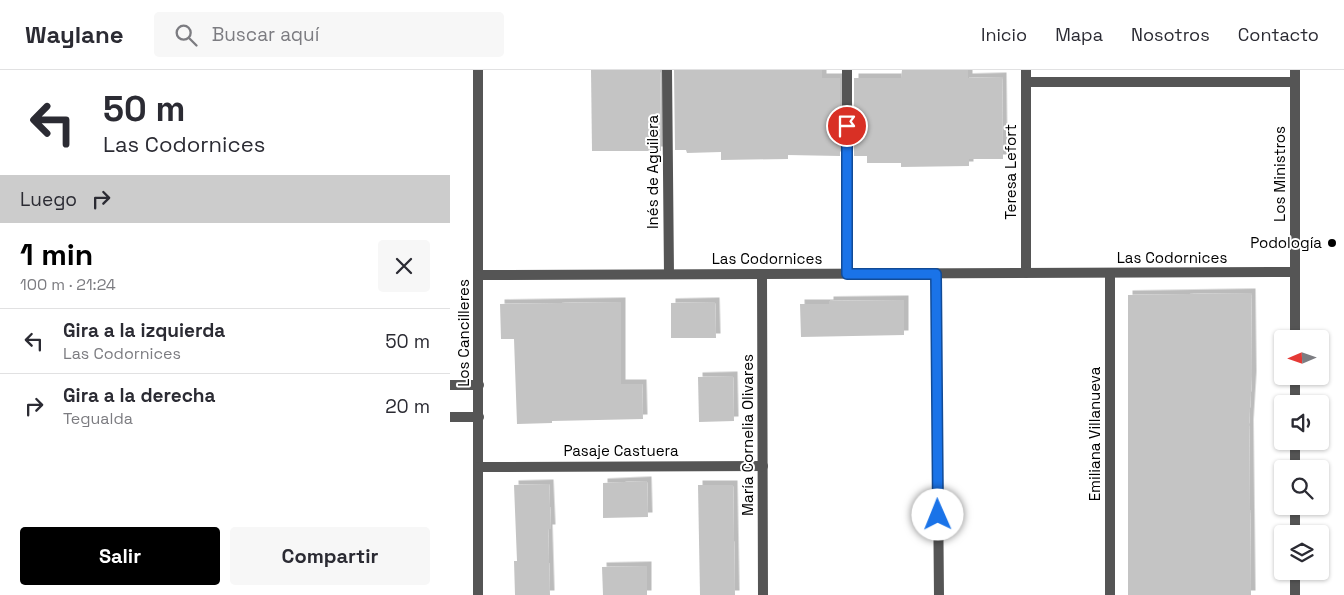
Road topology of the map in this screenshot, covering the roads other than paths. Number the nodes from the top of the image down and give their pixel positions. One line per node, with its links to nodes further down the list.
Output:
1 (478, 70): 15 (street, Los Cancilleres)
2 (667, 70): 11 (street, Inés de Aguilera)
3 (847, 70): 13 (street)
4 (1026, 70): 6 (street, Teresa Lefort)
5 (1295, 70): 7 (street, Los Ministros)
6 (1026, 82): 7 (street); 9 (street, Teresa Lefort)
7 (1295, 82): 8 (street, Los Ministros)
8 (1295, 272): 10 (street, Las Codornices); 16 (street, Los Ministros)
9 (1026, 273): 10 (street, Las Codornices); 14 (street, Las Codornices)
10 (1110, 273): 27 (street, Emiliana Villanueva)
11 (669, 274): 12 (street, Las Codornices); 15 (street, Las Codornices)
12 (762, 274): 13 (street, Las Codornices); 21 (street, María Cornelia Olivares)
13 (847, 274): 14 (street, Las Codornices)
14 (936, 274): 26 (street)
15 (479, 275): 18 (street, Los Cancilleres)
16 (1295, 330)
17 (450, 385): 18 (street)
18 (479, 385): 20 (street, Los Cancilleres)
19 (450, 417): 20 (street)
20 (479, 417): 22 (street, Los Cancilleres)
21 (763, 466): 22 (street, Pasaje Castuera); 25 (street, María Cornelia Olivares)
22 (479, 467): 24 (street, Los Cancilleres)
23 (1295, 580): 28 (street)
24 (478, 595)
25 (763, 595)
26 (939, 595)
27 (1110, 595)
28 (1295, 595)

